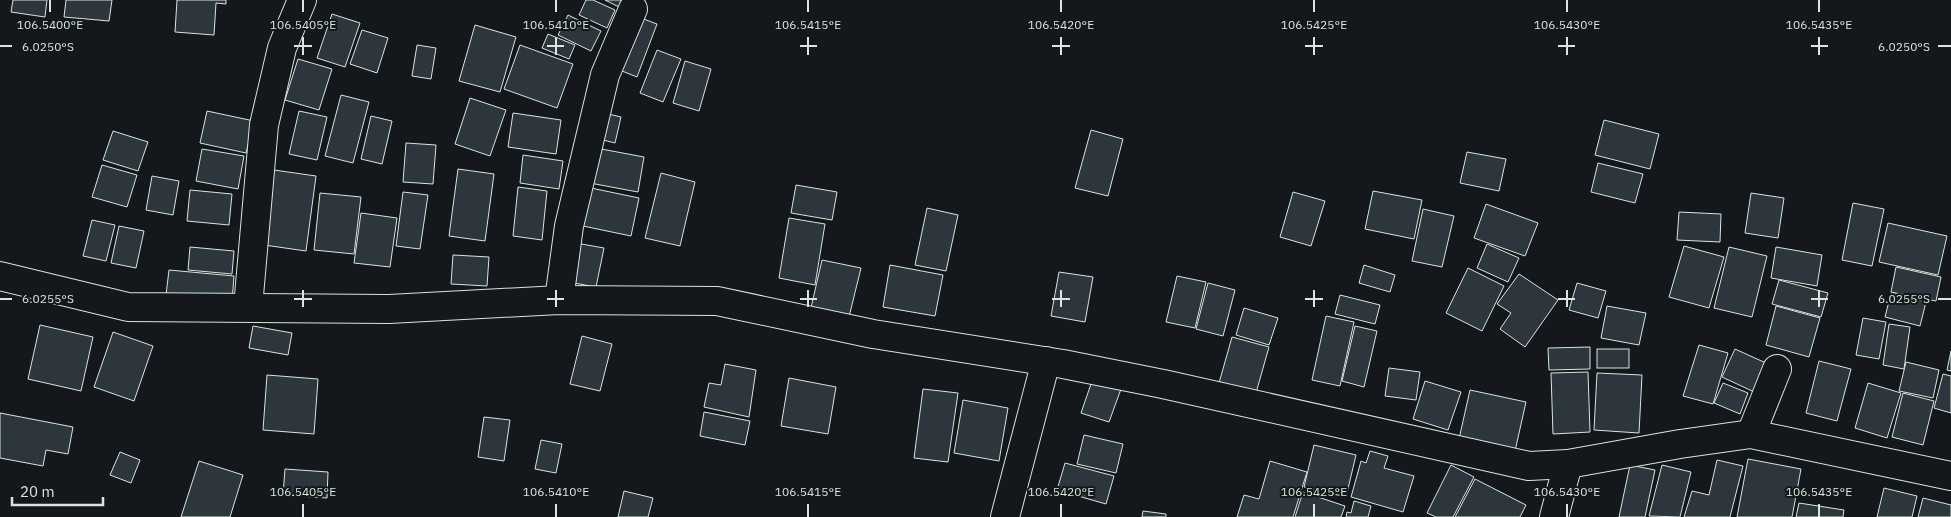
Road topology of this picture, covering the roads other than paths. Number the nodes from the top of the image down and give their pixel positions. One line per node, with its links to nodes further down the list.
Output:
1 (302, 0): 5 (street)
2 (633, 9): 4 (street)
3 (0, 276): 5 (street)
4 (559, 300): 5 (street); 6 (street)
5 (248, 307)
6 (1046, 361): 9 (street); 11 (street)
7 (1777, 369): 8 (street)
8 (1751, 434): 9 (street); 10 (street)
9 (1568, 464): 12 (street)
10 (1951, 476)
11 (1005, 517)
12 (1554, 517)

